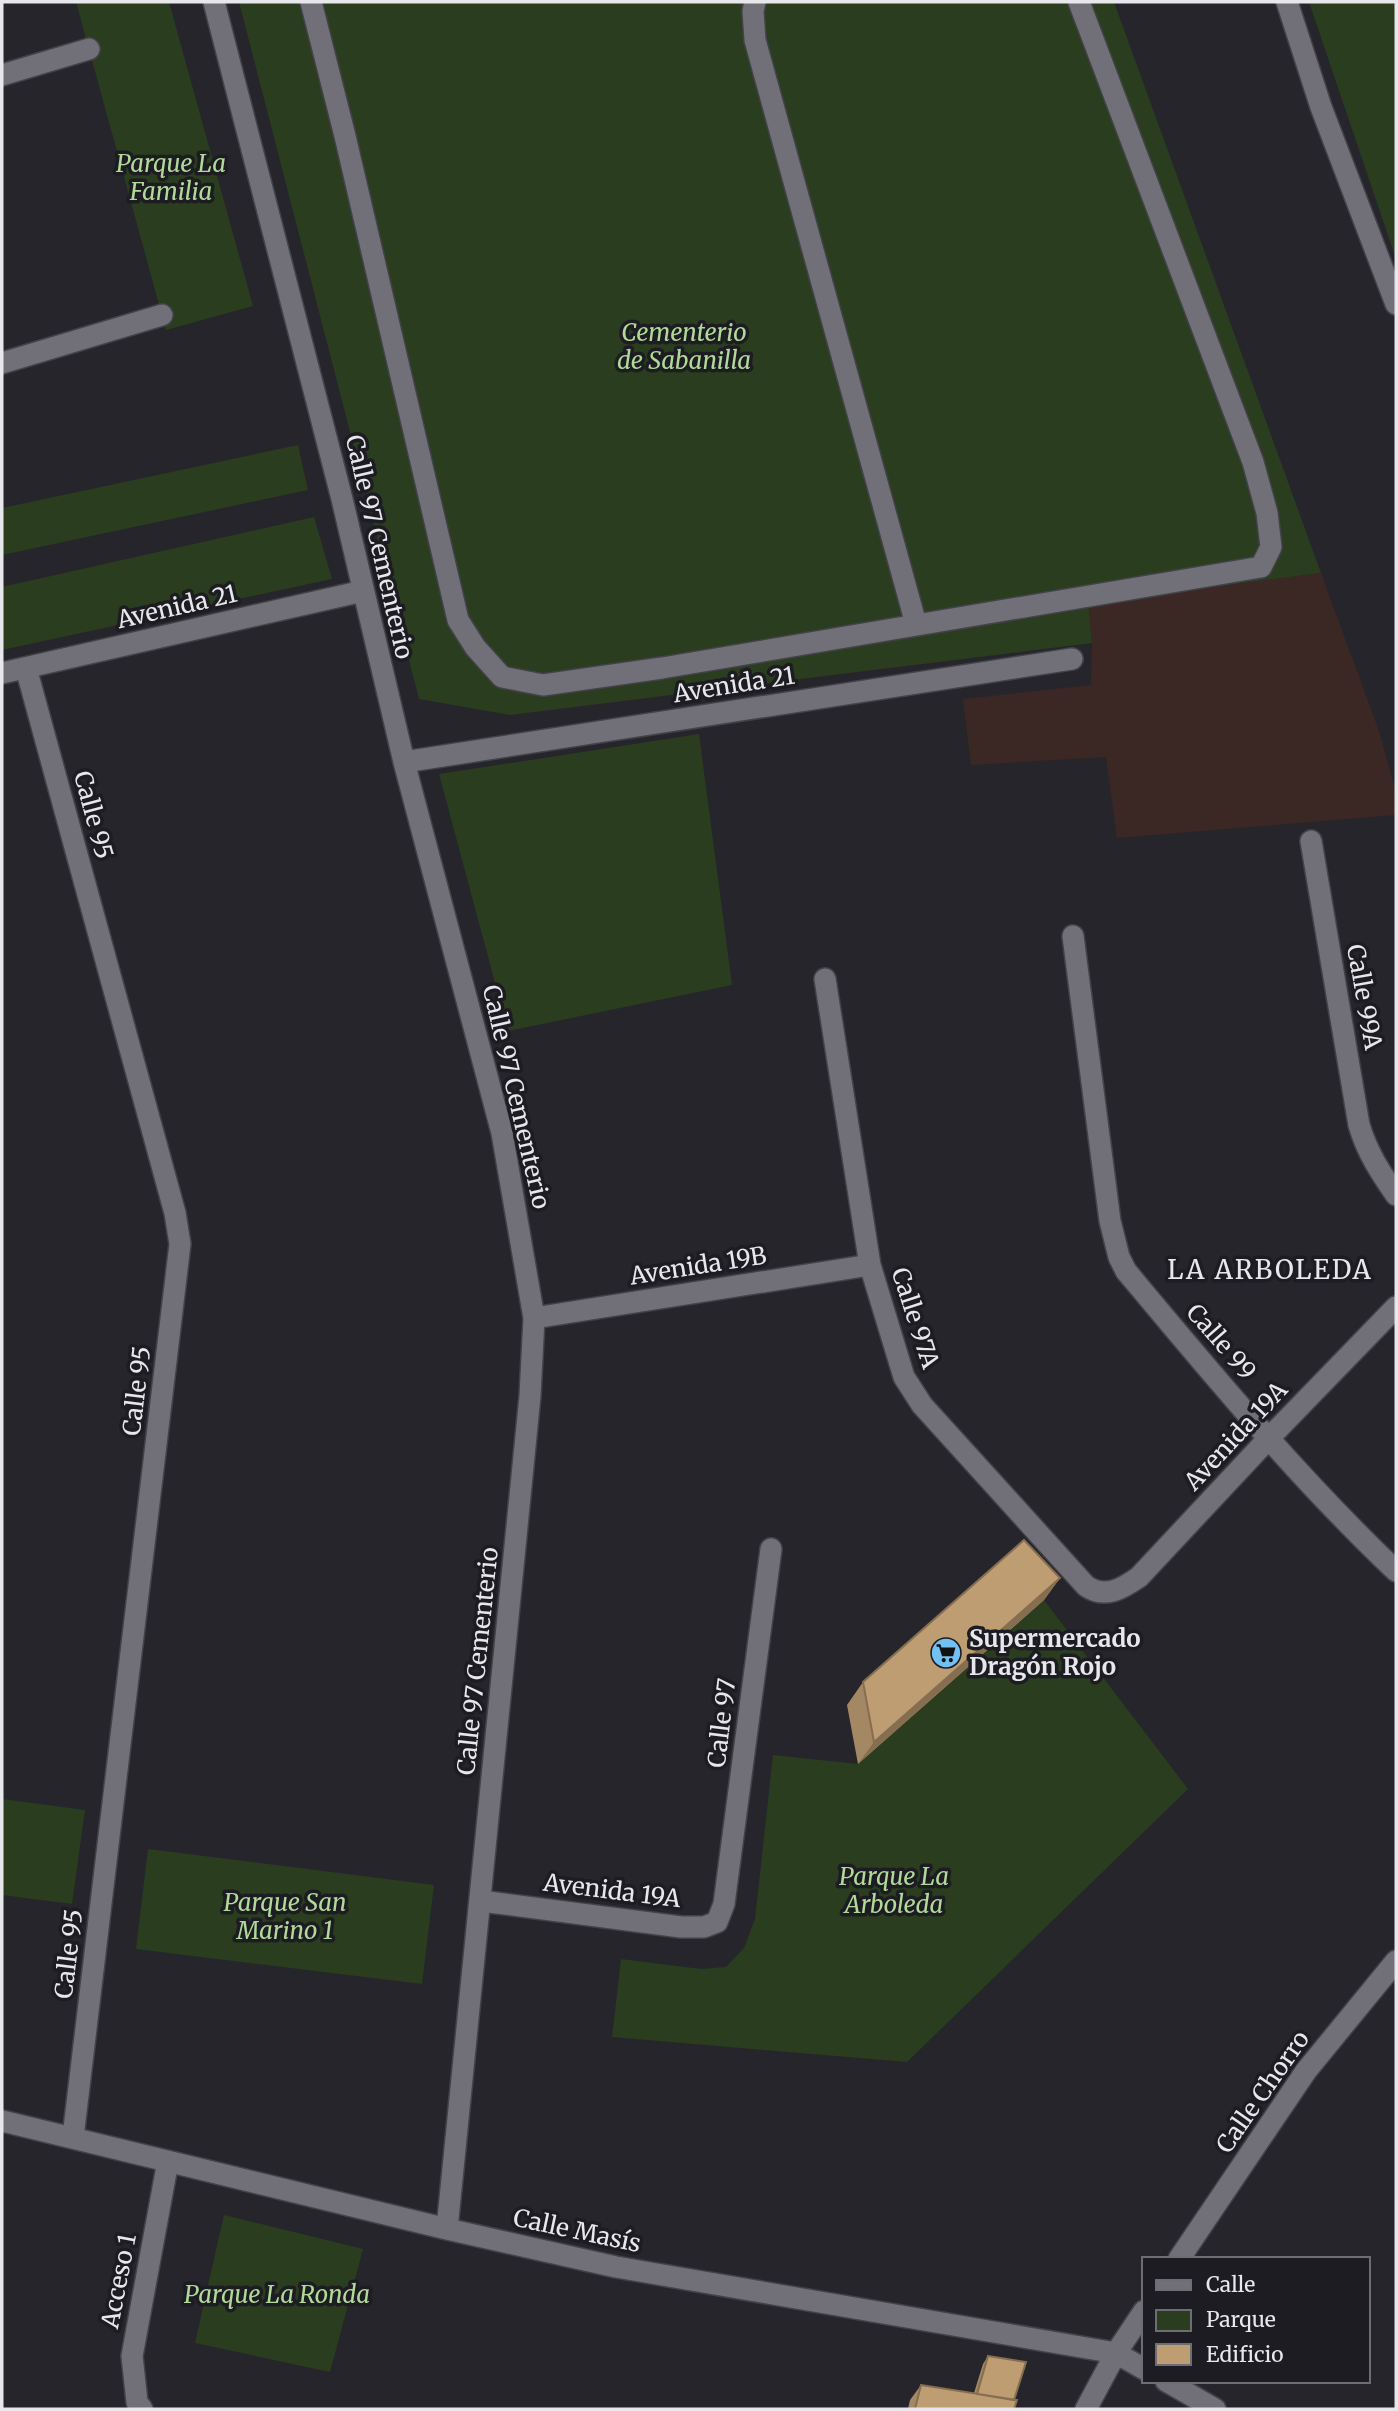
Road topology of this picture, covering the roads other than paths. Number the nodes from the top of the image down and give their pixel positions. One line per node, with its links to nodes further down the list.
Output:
1 (214, 2): 11 (street, Calle 97 Cementerio)
2 (311, 2): 12 (street)
3 (755, 2): 12 (street)
4 (1079, 2): 12 (street)
5 (1287, 2): 8 (street)
6 (89, 49): 7 (street)
7 (2, 75)
8 (1396, 304)
9 (162, 315): 10 (street)
10 (2, 363)
11 (363, 591): 14 (street, Avenida 21); 16 (street, Calle 97 Cementerio)
12 (916, 624)
13 (1072, 659): 16 (street, Avenida 21)
14 (26, 668): 15 (street, Avenida 21); 32 (street, Calle 95)
15 (2, 673)
16 (404, 762): 23 (street, Calle 97 Cementerio)
17 (1311, 841): 20 (street, Calle 99A)
18 (1073, 936): 24 (street, Calle 99)
19 (825, 979): 21 (street, Calle 97A)
20 (1396, 1195)
21 (870, 1265): 23 (street, Avenida 19B); 27 (street, Calle 97A)
22 (1396, 1307): 24 (street, Avenida 19A)
23 (534, 1318): 28 (street, Calle 97 Cementerio)
24 (1269, 1438): 26 (street, Calle 99); 27 (street, Avenida 19A)
25 (771, 1549): 29 (street, Calle 97)
26 (1396, 1571)
27 (1108, 1593)
28 (481, 1901): 29 (street, Avenida 19A); 34 (street, Calle 97 Cementerio)
29 (724, 1904)
30 (1396, 1961): 35 (street, Calle Chorro)
31 (2, 2121): 32 (street, Calle Masís)
32 (73, 2137): 33 (street, Calle Masís)
33 (168, 2161): 34 (street, Calle Masís); 40 (street, Acceso 1)
34 (447, 2229): 37 (street, Calle Masís)
35 (1180, 2257)
36 (1142, 2314): 37 (street)
37 (1116, 2353): 38 (street, Calle Masís); 41 (street)
38 (1142, 2368)
39 (1170, 2383): 42 (street)
40 (142, 2409)
41 (1086, 2409)
42 (1215, 2409)

